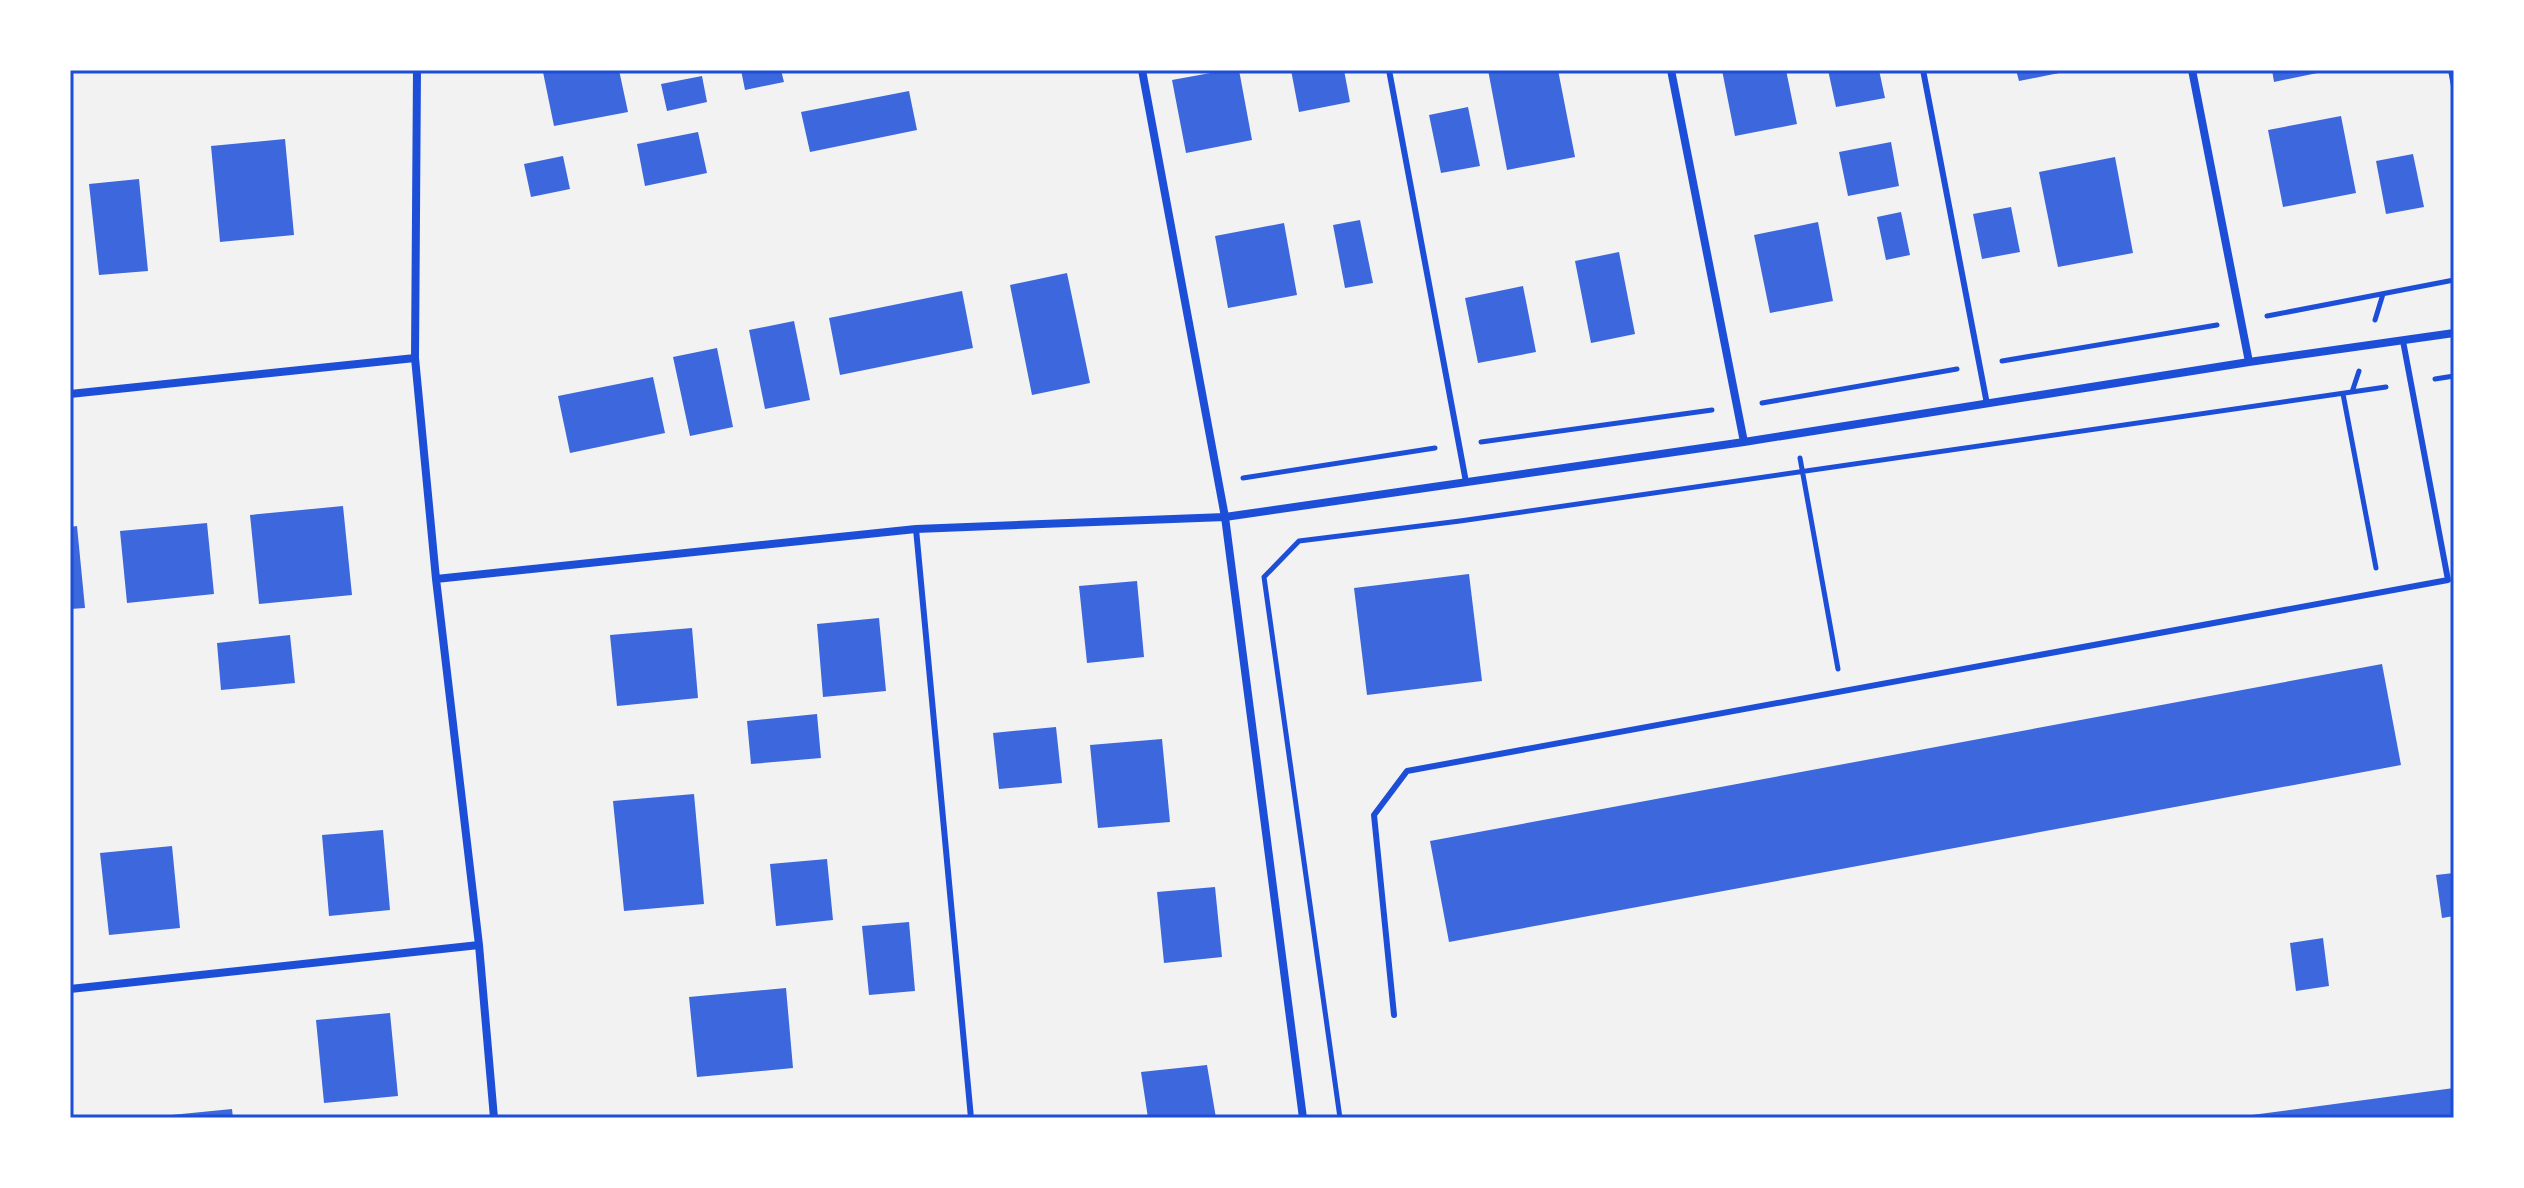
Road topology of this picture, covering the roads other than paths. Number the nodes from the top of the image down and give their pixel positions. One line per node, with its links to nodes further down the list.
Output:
1 (417, 70): 11 (street)
2 (1142, 70): 17 (street)
3 (1389, 70): 16 (lane)
4 (1671, 70): 15 (street)
5 (1923, 70): 14 (lane)
6 (2192, 70): 12 (street)
7 (2451, 70): 8 (lane)
8 (2454, 86)
9 (2454, 333): 10 (street)
10 (2403, 341): 12 (street); 22 (lane)
11 (415, 358): 13 (street); 19 (street)
12 (2249, 362): 14 (street)
13 (70, 394)
14 (1987, 404): 15 (street)
15 (1744, 442): 16 (street)
16 (1466, 482): 17 (street)
17 (1225, 517): 18 (street); 25 (street)
18 (916, 529): 19 (street); 24 (lane)
19 (436, 579): 20 (street)
20 (479, 945): 21 (street); 23 (street)
21 (70, 989)
22 (1394, 1015)
23 (494, 1118)
24 (971, 1118)
25 (1303, 1118)

